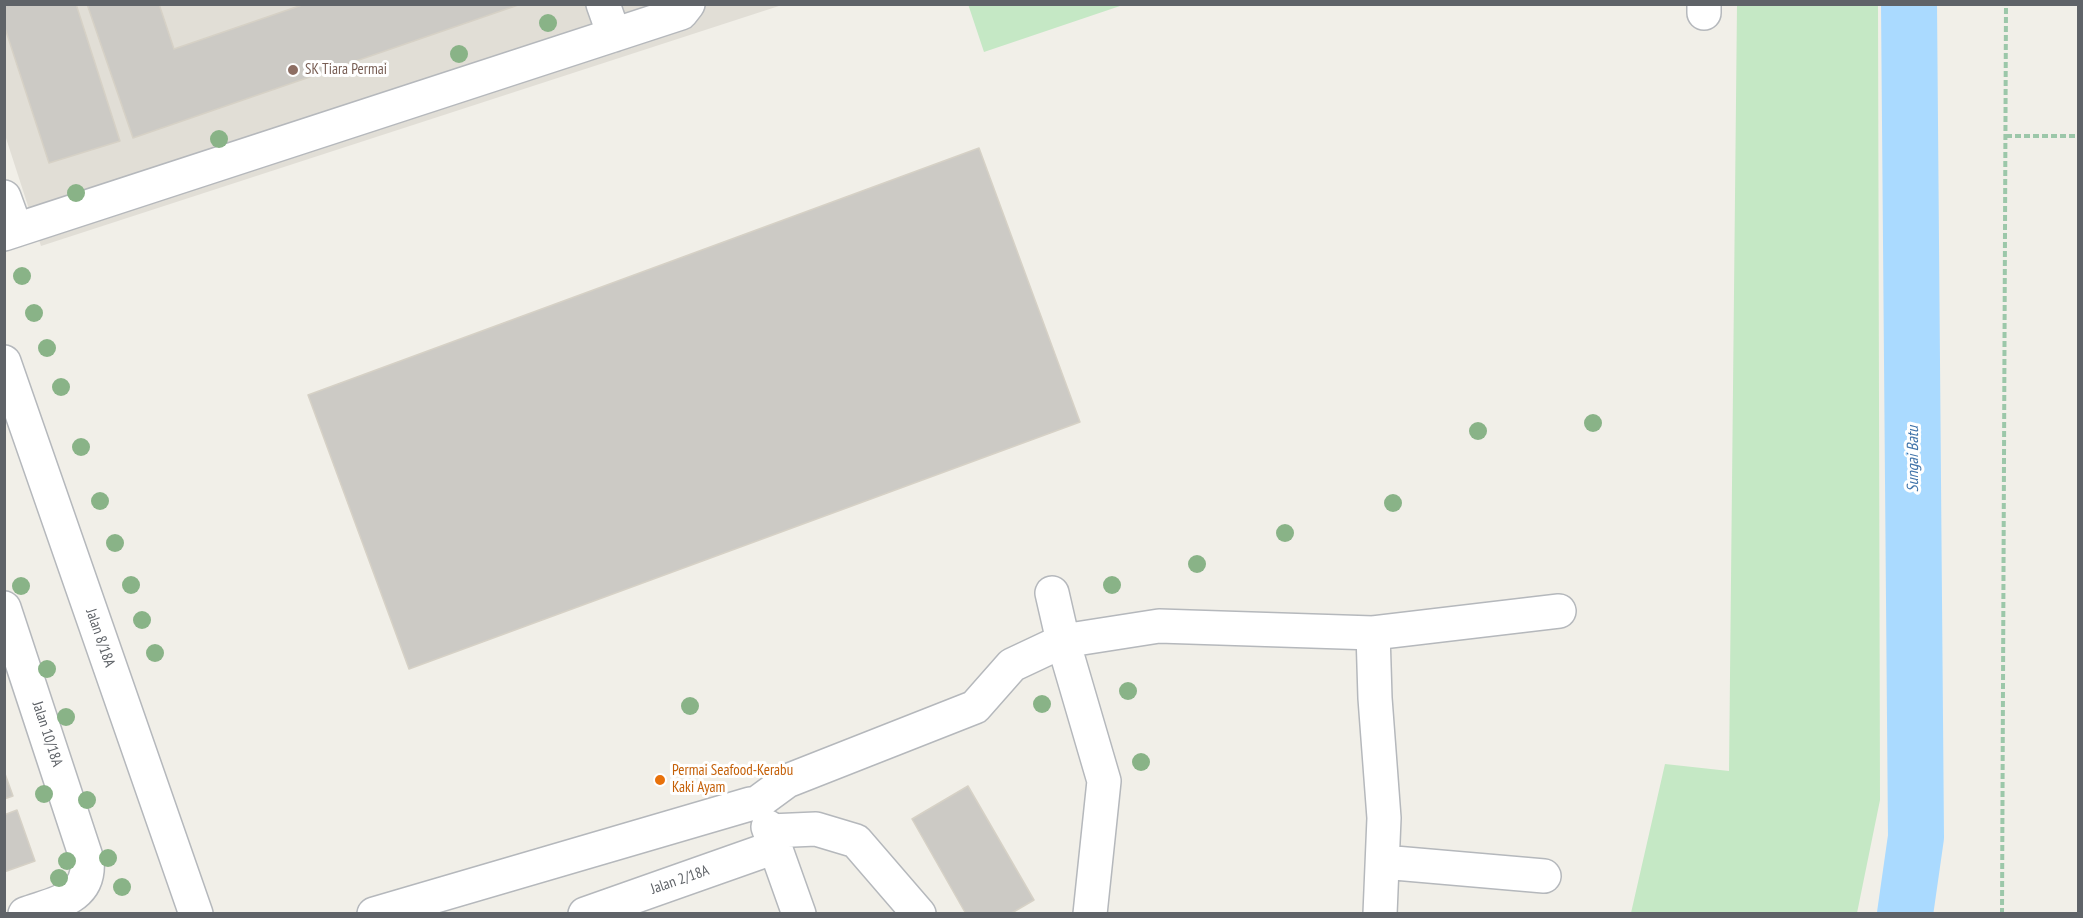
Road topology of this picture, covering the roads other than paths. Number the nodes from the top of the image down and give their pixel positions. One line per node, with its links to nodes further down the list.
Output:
1 (603, 4): 3 (street)
2 (688, 4): 3 (street)
3 (615, 35): 5 (street)
4 (4, 197): 5 (street)
5 (10, 232)
6 (4, 362): 17 (street, Jalan 8/18A)
7 (1052, 593): 11 (street)
8 (4, 608): 12 (street, Jalan 10/18A)
9 (1559, 611): 10 (street)
10 (1373, 633): 11 (street); 14 (street)
11 (1064, 641): 13 (street); 22 (street)
12 (16, 679): 16 (street, Jalan 10/18A)
13 (767, 827): 18 (street); 19 (street, Jalan 2/18A); 20 (street); 21 (street)
14 (1383, 862): 15 (street); 23 (street)
15 (1544, 876)
16 (25, 914)
17 (196, 914)
18 (374, 914)
19 (585, 914)
20 (799, 914)
21 (919, 914)
22 (1090, 914)
23 (1380, 914)

